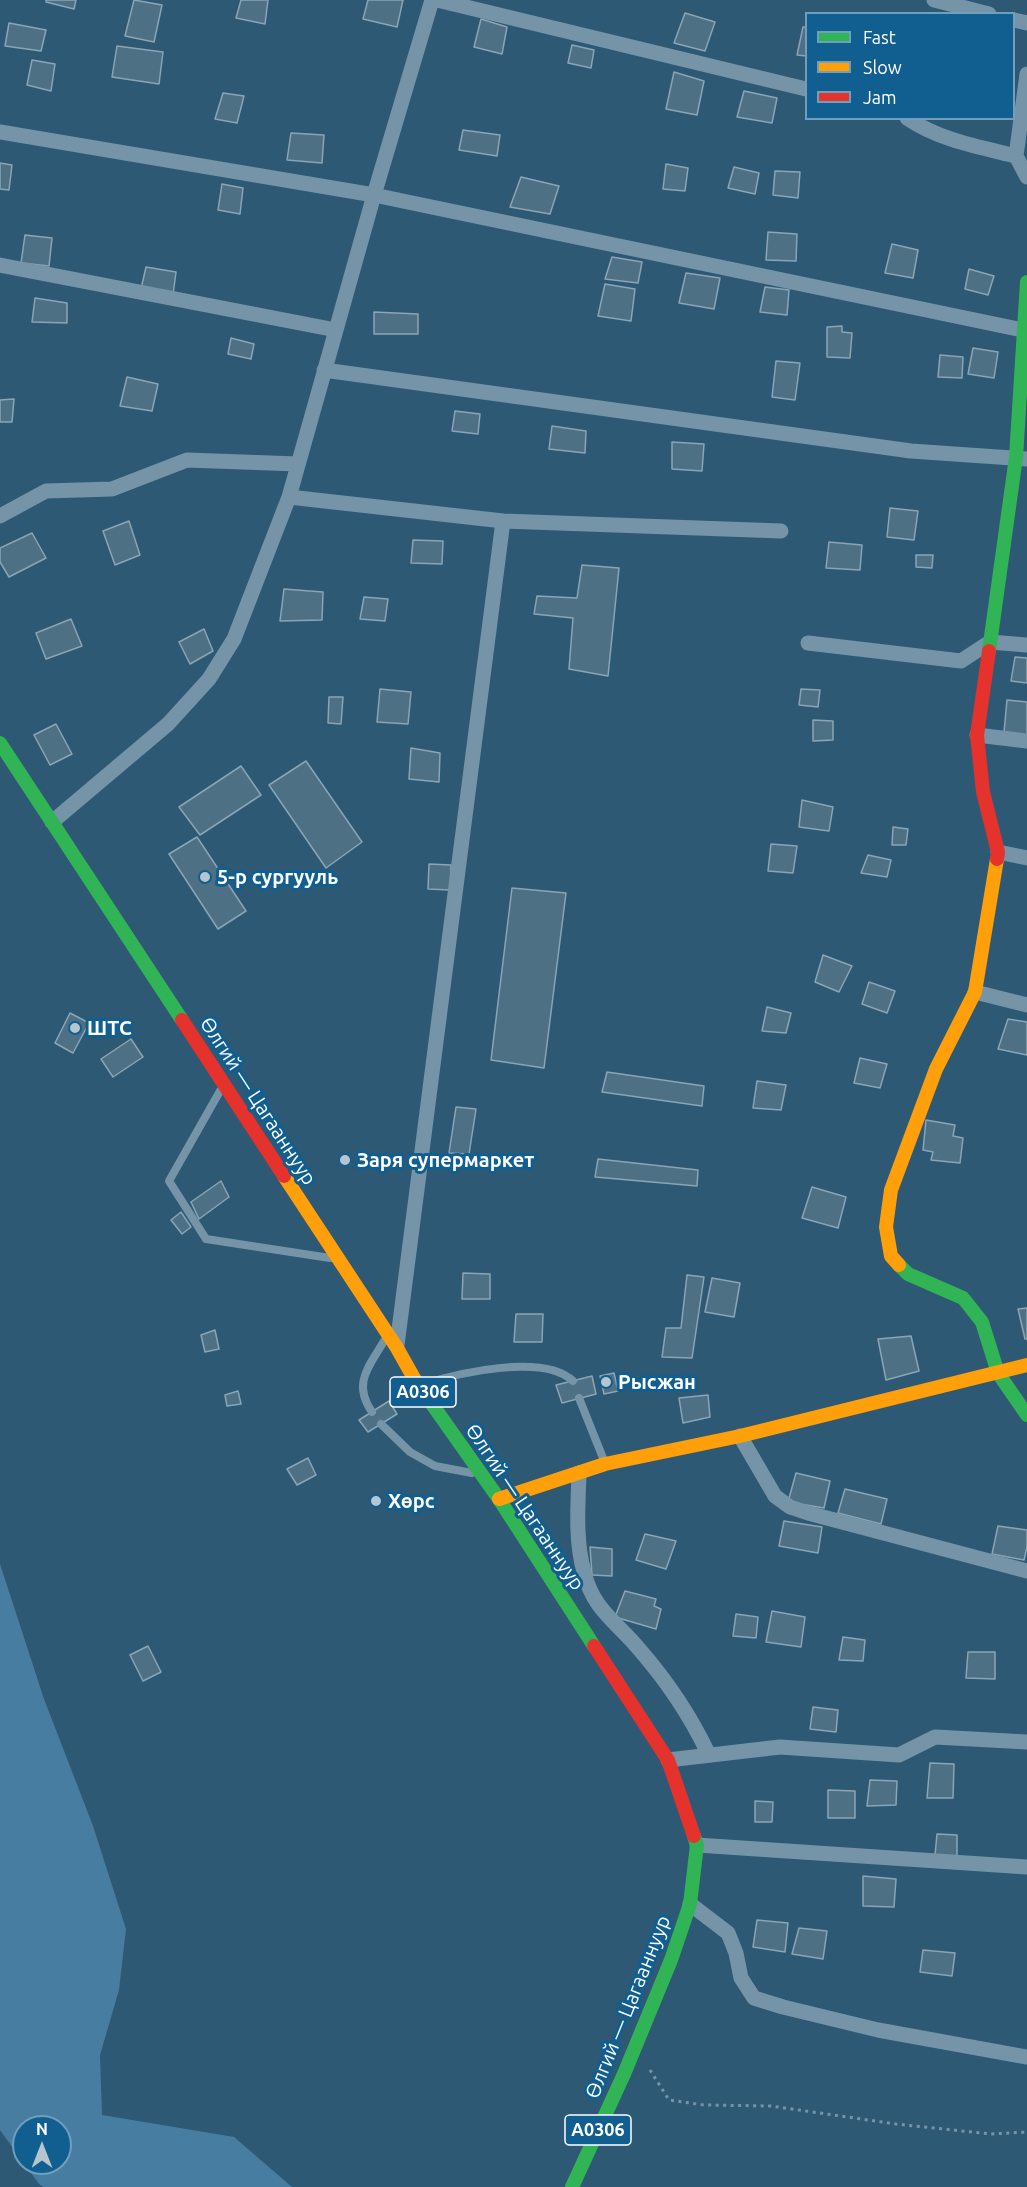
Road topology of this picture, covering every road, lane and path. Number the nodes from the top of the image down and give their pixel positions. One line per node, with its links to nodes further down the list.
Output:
1 (432, 0): 11 (street)
2 (436, 0): 6 (street)
3 (934, 0): 4 (street)
4 (981, 12)
5 (1027, 74): 9 (street)
6 (805, 89)
7 (911, 120): 9 (street)
8 (0, 132): 11 (street)
9 (1016, 156): 10 (street)
10 (1027, 177)
11 (374, 195): 14 (street); 15 (street)
12 (0, 265): 14 (street)
13 (1027, 282): 15 (main road)
14 (336, 330): 16 (street)
15 (1026, 331): 17 (main road)
16 (324, 370): 17 (street); 18 (street)
17 (1021, 458): 23 (main road)
18 (298, 464): 19 (street); 20 (street)
19 (289, 497): 21 (street); 29 (street)
20 (0, 516)
21 (503, 521): 22 (street); 37 (street)
22 (781, 531)
23 (990, 642): 24 (street); 25 (street); 26 (main road)
24 (808, 643)
25 (1027, 645)
26 (977, 735): 27 (street); 30 (main road)
27 (1027, 741)
28 (0, 743): 29 (main road, Өлгий — Цагааннуур / A0306)
29 (52, 822): 34 (main road, Өлгий — Цагааннуур / A0306)
30 (998, 852): 31 (street); 32 (main road)
31 (1027, 858)
32 (975, 992): 33 (street); 39 (main road)
33 (1027, 1005)
34 (224, 1084): 35 (main road, Өлгий — Цагааннуур / A0306); 35 (lane)
35 (339, 1259): 36 (main road, Өлгий — Цагааннуур / A0306)
36 (387, 1334): 37 (main road, Өлгий — Цагааннуур / A0306); 43 (lane)
37 (397, 1348): 41 (main road, Өлгий — Цагааннуур / A0306)
38 (1027, 1365): 39 (main road)
39 (998, 1373): 44 (main road); 46 (main road)
40 (573, 1381): 41 (lane)
41 (419, 1386): 49 (main road, Өлгий — Цагааннуур / A0306)
42 (579, 1398): 47 (lane)
43 (372, 1412)
44 (1027, 1415)
45 (381, 1424): 49 (lane)
46 (740, 1436): 47 (main road); 51 (street)
47 (605, 1464): 48 (main road)
48 (579, 1473): 50 (main road); 53 (street)
49 (481, 1475): 50 (main road, Өлгий — Цагааннуур / A0306)
50 (499, 1499): 54 (main road, Өлгий — Цагааннуур / A0306)
51 (1027, 1571)
52 (1027, 1742): 53 (street)
53 (709, 1755): 54 (street)
54 (668, 1760): 55 (main road, Өлгий — Цагааннуур / A0306)
55 (697, 1845): 56 (street); 57 (main road, Өлгий — Цагааннуур / A0306)
56 (1027, 1868)
57 (690, 1904): 58 (street); 61 (main road, Өлгий — Цагааннуур / A0306)
58 (1027, 2057)
59 (651, 2070): 60 (path)
60 (1027, 2132)
61 (572, 2187)

